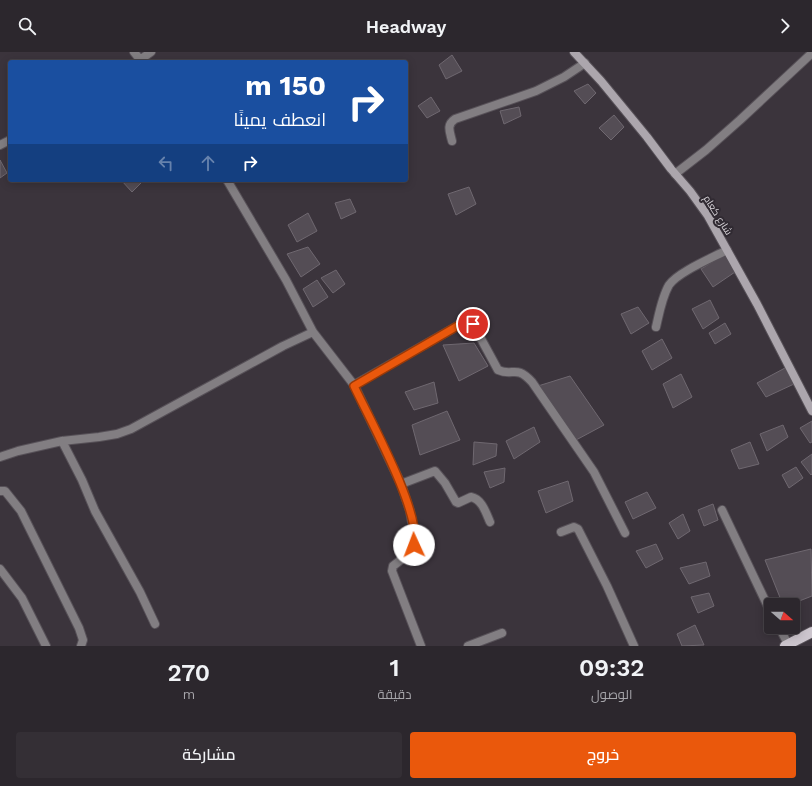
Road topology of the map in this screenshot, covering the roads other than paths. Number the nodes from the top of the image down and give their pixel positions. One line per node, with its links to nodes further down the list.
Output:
1 (151, 52): 4 (street)
2 (574, 52): 5 (street, شارع كعام)
3 (812, 53): 7 (street)
4 (141, 60)
5 (585, 64): 6 (street); 7 (street, شارع كعام)
6 (452, 141)
7 (675, 174): 9 (street, شارع كعام)
8 (228, 182): 11 (street)
9 (727, 250): 10 (street); 13 (street, شارع كعام)
10 (656, 327)
11 (313, 332): 12 (street); 14 (street)
12 (354, 386): 16 (street); 21 (street)
13 (812, 411)
14 (62, 441): 15 (street); 24 (street)
15 (0, 457)
16 (401, 484): 19 (street); 31 (street)
17 (0, 491): 30 (street)
18 (722, 510): 23 (street)
19 (490, 522)
20 (560, 532): 33 (street)
21 (625, 533)
22 (0, 569): 29 (street)
23 (764, 598)
24 (156, 624)
25 (812, 632): 28 (main road)
26 (502, 633): 32 (street)
27 (782, 634): 28 (street)
28 (786, 645)
29 (46, 646)
30 (81, 646)
31 (420, 646)
32 (468, 646)
33 (634, 646)

